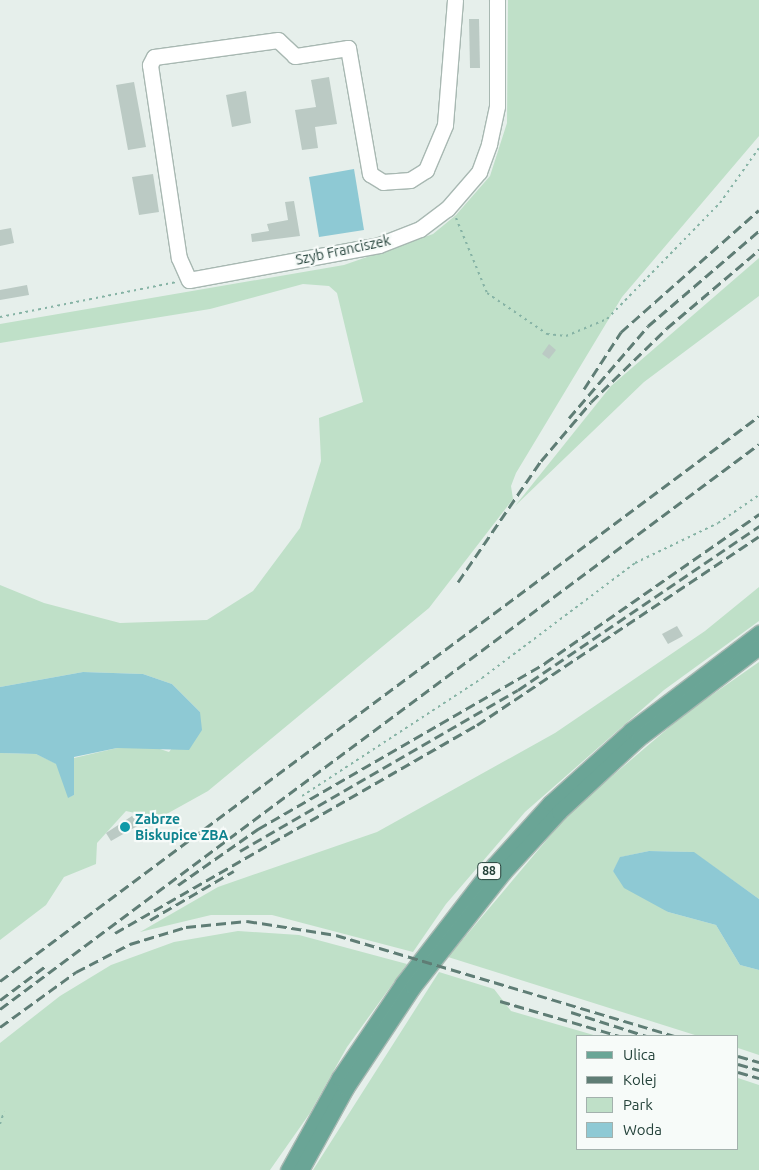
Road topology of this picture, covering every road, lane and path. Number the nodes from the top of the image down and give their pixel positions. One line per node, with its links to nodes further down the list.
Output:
1 (455, 0): 5 (street)
2 (496, 0): 4 (street, Szyb Franciszek)
3 (759, 148): 4 (path)
4 (448, 209): 5 (street, Szyb Franciszek)
5 (189, 280): 6 (path)
6 (0, 317)
7 (759, 496): 10 (path)
8 (759, 633): 13 (main road, 88)
9 (759, 647): 16 (main road, 88)
10 (302, 796)
11 (4, 1112): 12 (path)
12 (0, 1124)
13 (295, 1155): 14 (street); 15 (main road, 88)
14 (281, 1170)
15 (288, 1170)
16 (301, 1170)

